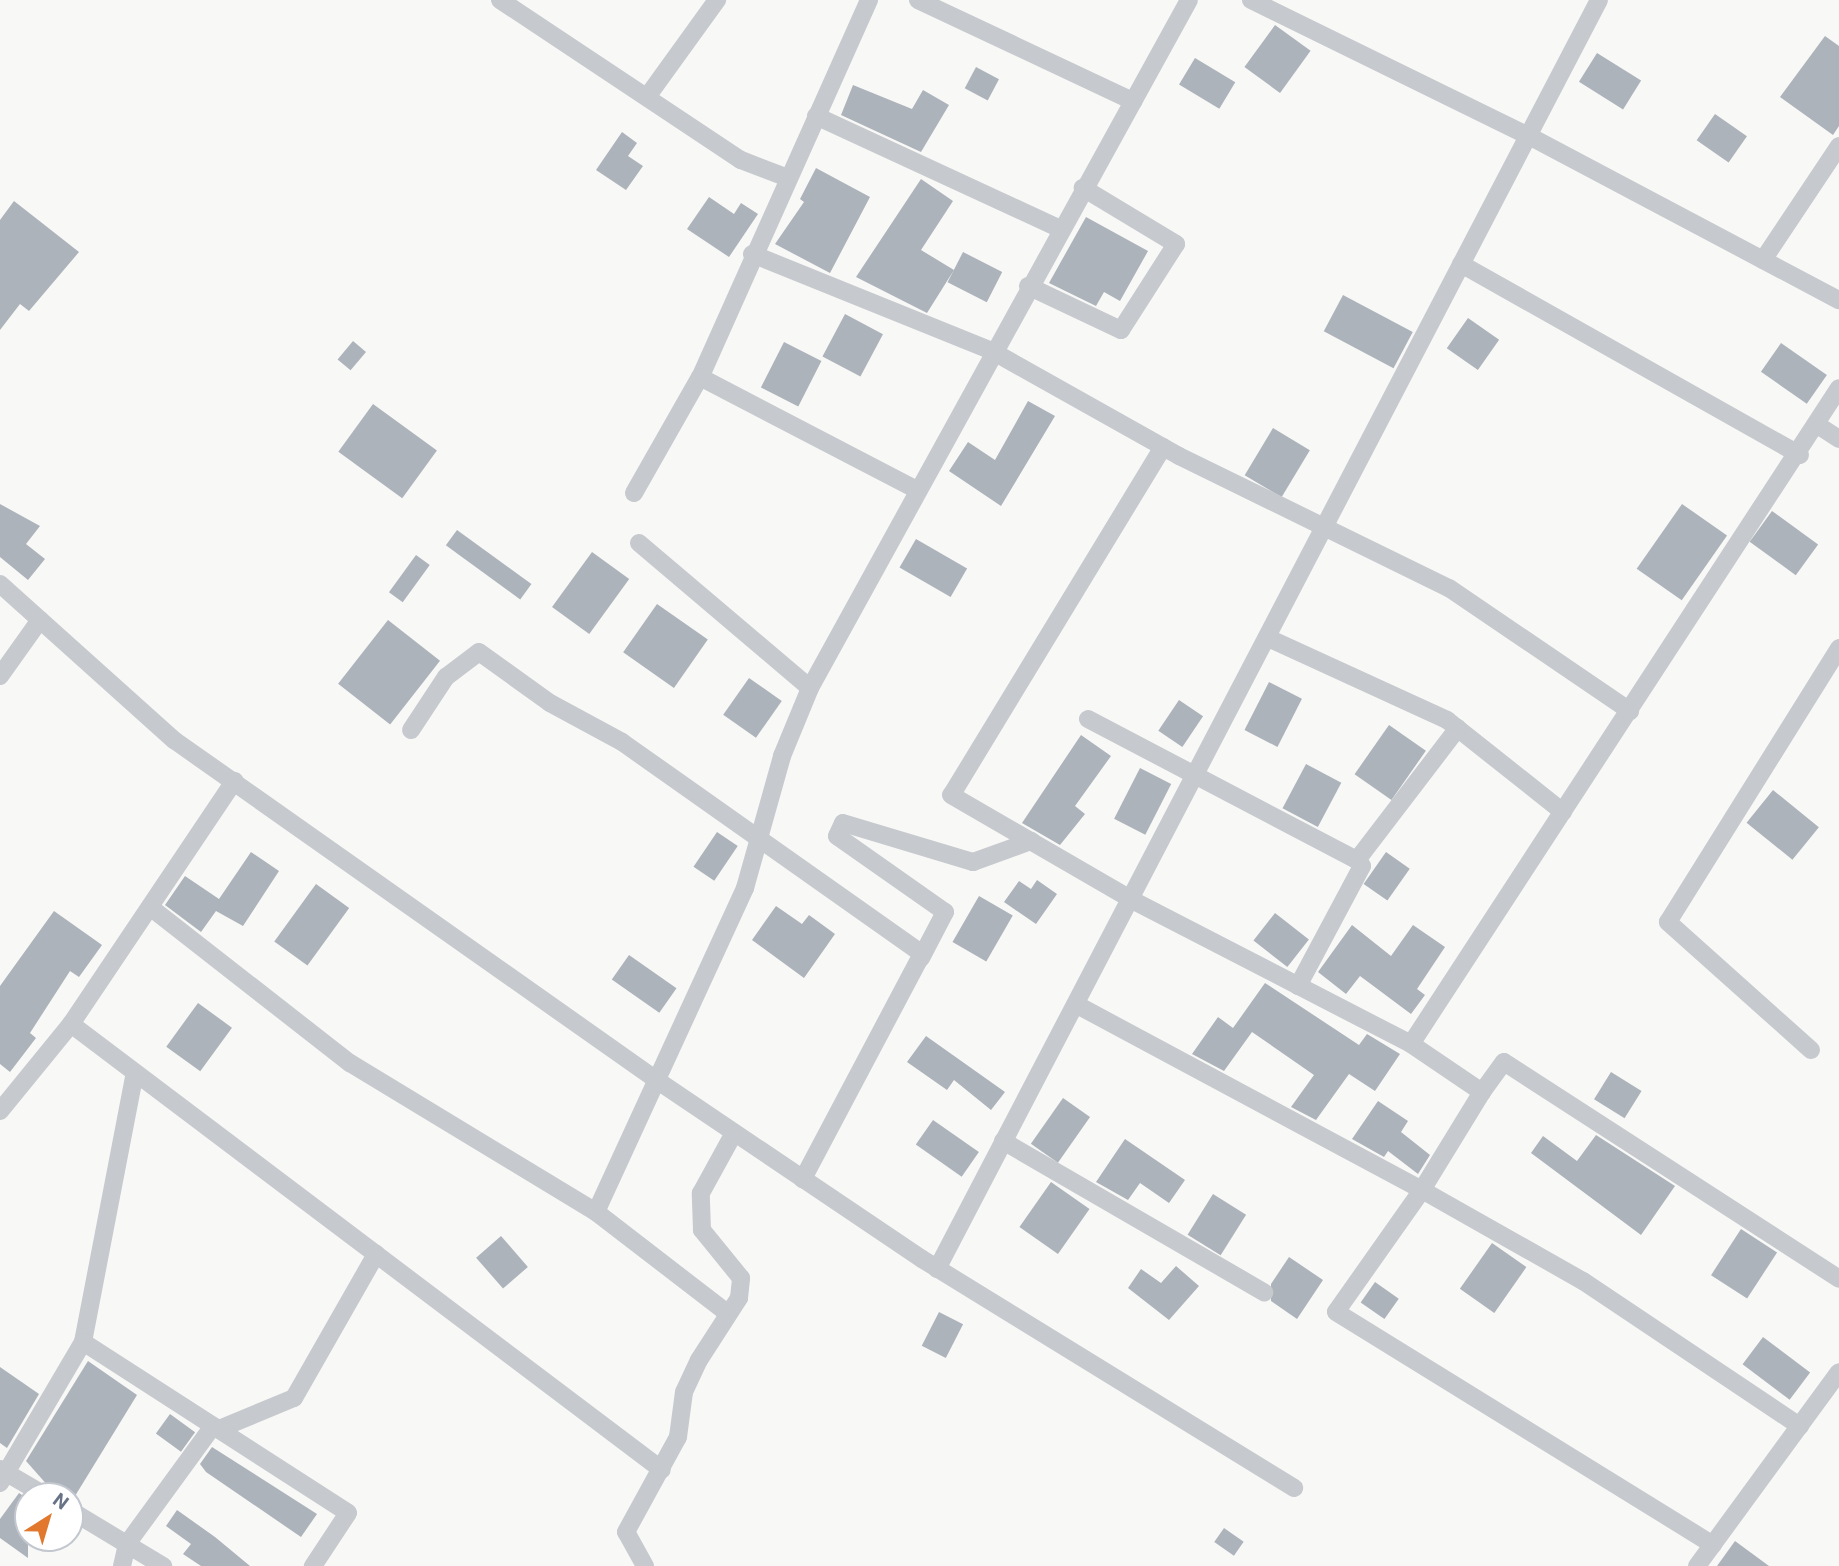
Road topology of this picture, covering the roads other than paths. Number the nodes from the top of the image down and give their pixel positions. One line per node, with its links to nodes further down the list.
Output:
1 (500, 0): 8 (street)
2 (717, 0): 8 (street)
3 (869, 0): 10 (street)
4 (918, 0): 9 (street)
5 (1189, 0): 9 (street)
6 (1251, 0): 11 (street)
7 (1599, 0): 11 (street)
8 (647, 97): 13 (street)
9 (1133, 101): 14 (street)
10 (816, 116): 13 (street); 15 (street)
11 (1527, 135): 17 (street); 18 (street)
12 (1839, 146): 17 (street)
13 (788, 178): 16 (street)
14 (1083, 188): 15 (street); 19 (street)
15 (1060, 229): 19 (street)
16 (752, 254): 21 (street); 22 (street)
17 (1763, 260): 20 (street)
18 (1461, 264): 27 (street); 30 (street)
19 (1028, 286): 21 (street)
20 (1839, 300)
21 (992, 351): 26 (street); 28 (street)
22 (700, 377): 28 (street); 29 (street)
23 (1839, 388): 24 (street)
24 (1819, 426): 25 (street); 27 (street)
25 (1839, 439)
26 (1163, 446): 30 (street); 46 (street)
27 (1800, 455): 38 (street)
28 (917, 490): 37 (street)
29 (634, 493)
30 (1326, 526): 34 (street); 38 (street)
31 (639, 543): 37 (street)
32 (0, 584): 33 (street)
33 (40, 620): 36 (street); 43 (street)
34 (1268, 638): 40 (street); 42 (street)
35 (1839, 648): 55 (street)
36 (0, 676)
37 (810, 688): 45 (street)
38 (1630, 711): 44 (street)
39 (1088, 719): 42 (street)
40 (1458, 728): 44 (street); 47 (street)
41 (411, 730): 45 (street)
42 (1196, 780): 47 (street); 48 (street)
43 (234, 781): 49 (street); 57 (street)
44 (1563, 812): 54 (street)
45 (760, 836): 50 (street); 57 (street)
46 (1031, 841): 48 (street); 50 (street)
47 (1357, 860): 51 (street)
48 (1133, 901): 51 (street); 52 (street)
49 (150, 907): 53 (street); 64 (street)
50 (921, 958): 62 (street)
51 (1298, 986): 54 (street)
52 (1079, 1006): 61 (street); 63 (street)
53 (71, 1024): 56 (street); 59 (street)
54 (1411, 1044): 58 (street)
55 (1811, 1050)
56 (135, 1073): 65 (street); 70 (street)
57 (658, 1081): 60 (street); 64 (street)
58 (1482, 1092): 63 (street); 67 (street)
59 (0, 1111)
60 (734, 1133): 62 (street); 69 (street)
61 (1003, 1141): 66 (street); 68 (street)
62 (803, 1179): 66 (street)
63 (1422, 1190): 72 (street); 80 (street)
64 (596, 1212): 69 (street)
65 (376, 1254): 73 (street); 74 (street)
66 (937, 1269): 77 (street)
67 (1839, 1279)
68 (1264, 1292)
69 (727, 1313): 74 (street)
70 (83, 1342): 73 (street); 75 (street)
71 (1839, 1372): 72 (street)
72 (1800, 1426): 80 (street)
73 (216, 1427): 79 (street); 83 (street)
74 (662, 1470): 84 (street)
75 (2, 1474): 76 (street)
76 (18, 1482)
77 (1294, 1488)
78 (84, 1518): 79 (street)
79 (127, 1544): 81 (street); 82 (street)
80 (1713, 1545): 85 (street)
81 (121, 1566)
82 (163, 1566)
83 (313, 1566)
84 (645, 1566)
85 (1697, 1566)

